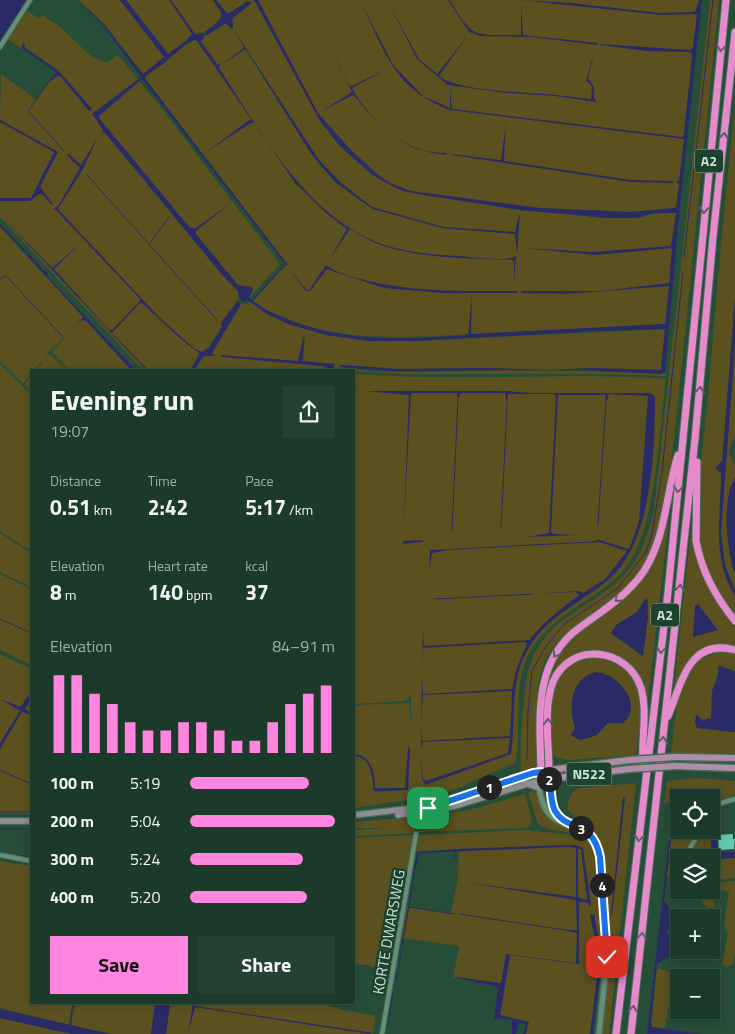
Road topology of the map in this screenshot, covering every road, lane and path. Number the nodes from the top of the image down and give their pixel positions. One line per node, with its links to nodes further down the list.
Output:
1 (30, 0): 4 (street)
2 (726, 0): 6 (highway, A2, one-way to 6)
3 (735, 32): 5 (highway, A2, one-way to 3)
4 (0, 48)
5 (696, 439): 7 (highway, A2); 9 (highway, A2, one-way to 5)
6 (682, 440): 13 (highway, A2, one-way to 13); 18 (highway, A2, one-way to 18)
7 (735, 621)
8 (735, 650): 9 (highway, A2)
9 (665, 723): 32 (highway, A2, one-way to 9)
10 (735, 758): 12 (main road, N522, bridge)
11 (735, 768): 14 (main road, N522, bridge)
12 (549, 770): 13 (main road, N522); 14 (street); 18 (highway, A2, one-way to 18)
13 (541, 772): 14 (street); 15 (main road); 21 (main road, N522)
14 (550, 779): 15 (main road, N522); 26 (street)
15 (541, 780): 16 (main road, N522); 17 (street)
16 (526, 784): 17 (main road); 22 (main road, N522)
17 (539, 788): 26 (street)
18 (645, 790): 31 (highway, A2, one-way to 31)
19 (735, 799): 20 (street)
20 (720, 803)
21 (355, 817)
22 (355, 817)
23 (0, 821): 24 (main road)
24 (30, 821)
25 (416, 834): 29 (street, KORTE DWARSWEG)
26 (596, 844): 30 (street)
27 (0, 855): 28 (street)
28 (30, 861)
29 (382, 1034)
30 (599, 1034)
31 (616, 1034)
32 (631, 1034)

